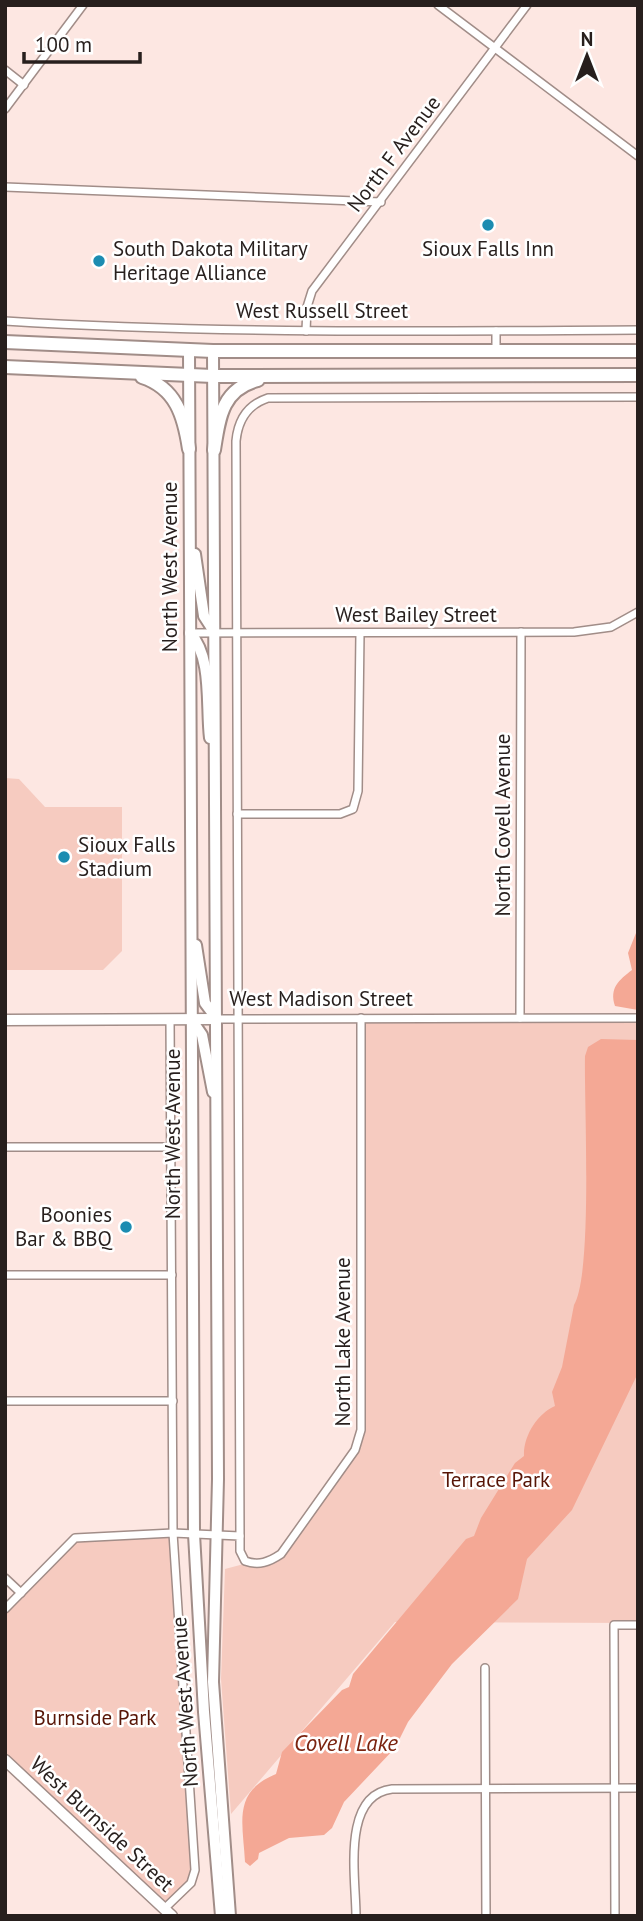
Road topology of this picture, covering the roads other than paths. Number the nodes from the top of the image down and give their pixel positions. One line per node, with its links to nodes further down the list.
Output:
1 (83, 5): 6 (street)
2 (438, 5): 4 (street)
3 (527, 5): 4 (street, North F Avenue)
4 (495, 47): 8 (street); 10 (street, North F Avenue)
5 (5, 70): 6 (street)
6 (24, 85): 7 (street)
7 (5, 109)
8 (638, 156)
9 (5, 187): 10 (street)
10 (380, 202): 13 (street, North F Avenue)
11 (5, 321): 13 (street, West Russell Street)
12 (638, 330): 14 (street, West Russell Street)
13 (306, 331): 14 (street, West Russell Street)
14 (496, 331): 18 (street)
15 (5, 342): 16 (highway, West Russell Street)
16 (189, 351): 17 (highway, West Russell Street); 22 (main road, North West Avenue)
17 (213, 351): 18 (highway, West Russell Street); 24 (main road, North West Avenue)
18 (496, 351): 19 (highway, West Russell Street)
19 (638, 351)
20 (5, 367): 21 (highway)
21 (121, 373): 22 (highway); 27 (highway)
22 (189, 375): 24 (highway); 27 (main road, North West Avenue)
23 (638, 375): 25 (highway)
24 (214, 376): 25 (highway); 28 (main road, North West Avenue)
25 (311, 376): 28 (highway)
26 (638, 397): 34 (street)
27 (189, 449): 29 (main road, North West Avenue)
28 (214, 450): 33 (main road, North West Avenue)
29 (190, 538): 32 (main road, North West Avenue); 33 (main road)
30 (638, 611): 31 (street, West Bailey Street)
31 (521, 632): 35 (street, West Bailey Street); 41 (street, North Covell Avenue)
32 (190, 633): 33 (street, West Bailey Street); 36 (main road); 38 (main road, North West Avenue)
33 (215, 633): 34 (street, West Bailey Street); 36 (main road, North West Avenue)
34 (237, 633): 35 (street, West Bailey Street); 37 (street)
35 (360, 633): 37 (street)
36 (216, 769): 45 (main road, North West Avenue)
37 (237, 814): 39 (street)
38 (191, 929): 44 (main road, North West Avenue); 45 (main road)
39 (239, 1018): 40 (street, West Madison Street); 45 (street, West Madison Street); 57 (street)
40 (361, 1018): 41 (street, West Madison Street); 57 (street, North Lake Avenue)
41 (520, 1018): 42 (street, West Madison Street)
42 (638, 1018)
43 (170, 1019): 44 (main road, West Madison Street); 46 (main road, West Madison Street); 49 (street, North West Avenue)
44 (191, 1019): 45 (main road, West Madison Street); 47 (main road); 55 (main road, North West Avenue)
45 (217, 1019): 47 (main road, North West Avenue)
46 (5, 1020)
47 (217, 1104): 56 (main road, North West Avenue)
48 (5, 1147): 49 (street)
49 (172, 1147): 51 (street, North West Avenue)
50 (5, 1275): 51 (street)
51 (172, 1275): 53 (street, North West Avenue)
52 (5, 1401): 53 (street)
53 (173, 1401): 54 (street, North West Avenue)
54 (173, 1533): 55 (street); 59 (street); 67 (street, North West Avenue)
55 (194, 1534): 56 (street); 68 (main road, North West Avenue)
56 (218, 1534): 57 (street); 69 (main road, North West Avenue)
57 (240, 1536)
58 (5, 1578): 59 (street)
59 (21, 1593): 60 (street)
60 (5, 1609)
61 (638, 1625): 65 (street)
62 (485, 1668): 64 (street)
63 (5, 1760): 67 (main road, West Burnside Street)
64 (485, 1788): 65 (street); 70 (street); 71 (street)
65 (614, 1788): 66 (street); 72 (street)
66 (638, 1788)
67 (168, 1912)
68 (221, 1916)
69 (230, 1916)
70 (356, 1916)
71 (486, 1916)
72 (615, 1916)

